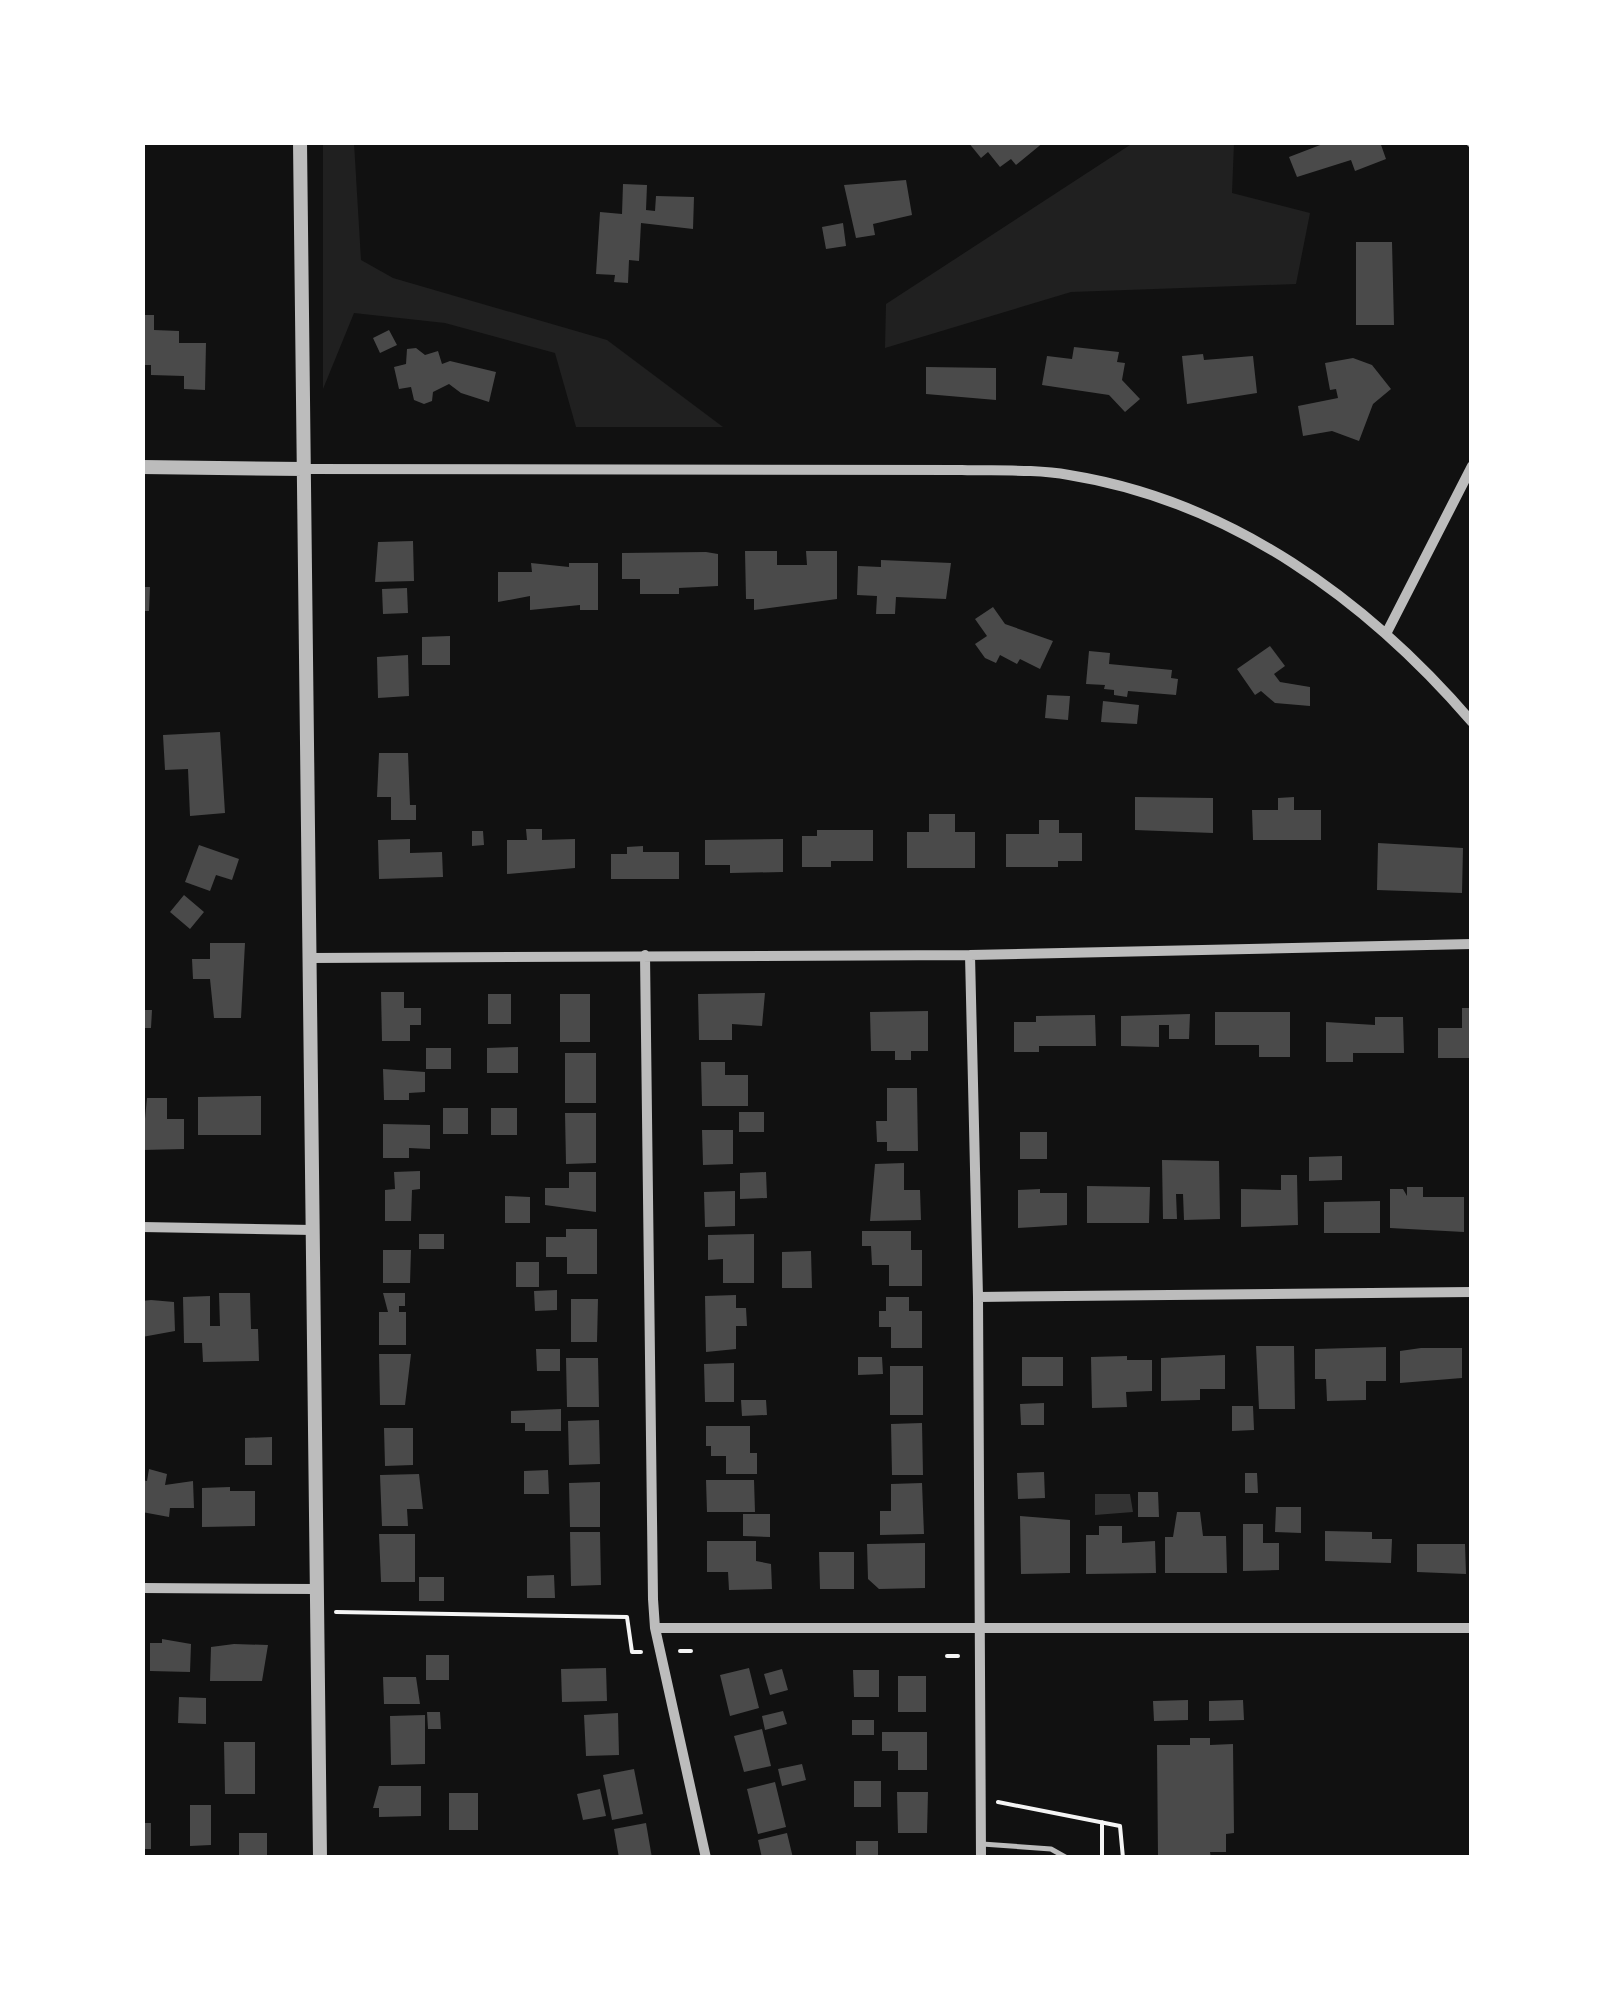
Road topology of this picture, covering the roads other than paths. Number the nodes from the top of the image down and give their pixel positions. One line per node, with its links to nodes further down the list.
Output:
1 (300, 142): 4 (street)
2 (1472, 466): 5 (street)
3 (142, 467): 4 (street)
4 (304, 469): 5 (street); 10 (street)
5 (1387, 632): 6 (street)
6 (1472, 722)
7 (1472, 944): 8 (street)
8 (970, 955): 9 (street); 14 (street)
9 (646, 956): 10 (street); 17 (street)
10 (310, 958): 12 (street)
11 (142, 1228): 12 (street)
12 (313, 1230): 16 (street)
13 (1472, 1292): 14 (street)
14 (978, 1297): 19 (street)
15 (142, 1588): 16 (street)
16 (317, 1589): 21 (street)
17 (655, 1628): 19 (street); 22 (street)
18 (1472, 1628): 19 (street)
19 (978, 1632): 20 (street)
20 (981, 1844): 23 (street); 24 (lane)
21 (320, 1858)
22 (706, 1858)
23 (981, 1858)
24 (1067, 1858)

